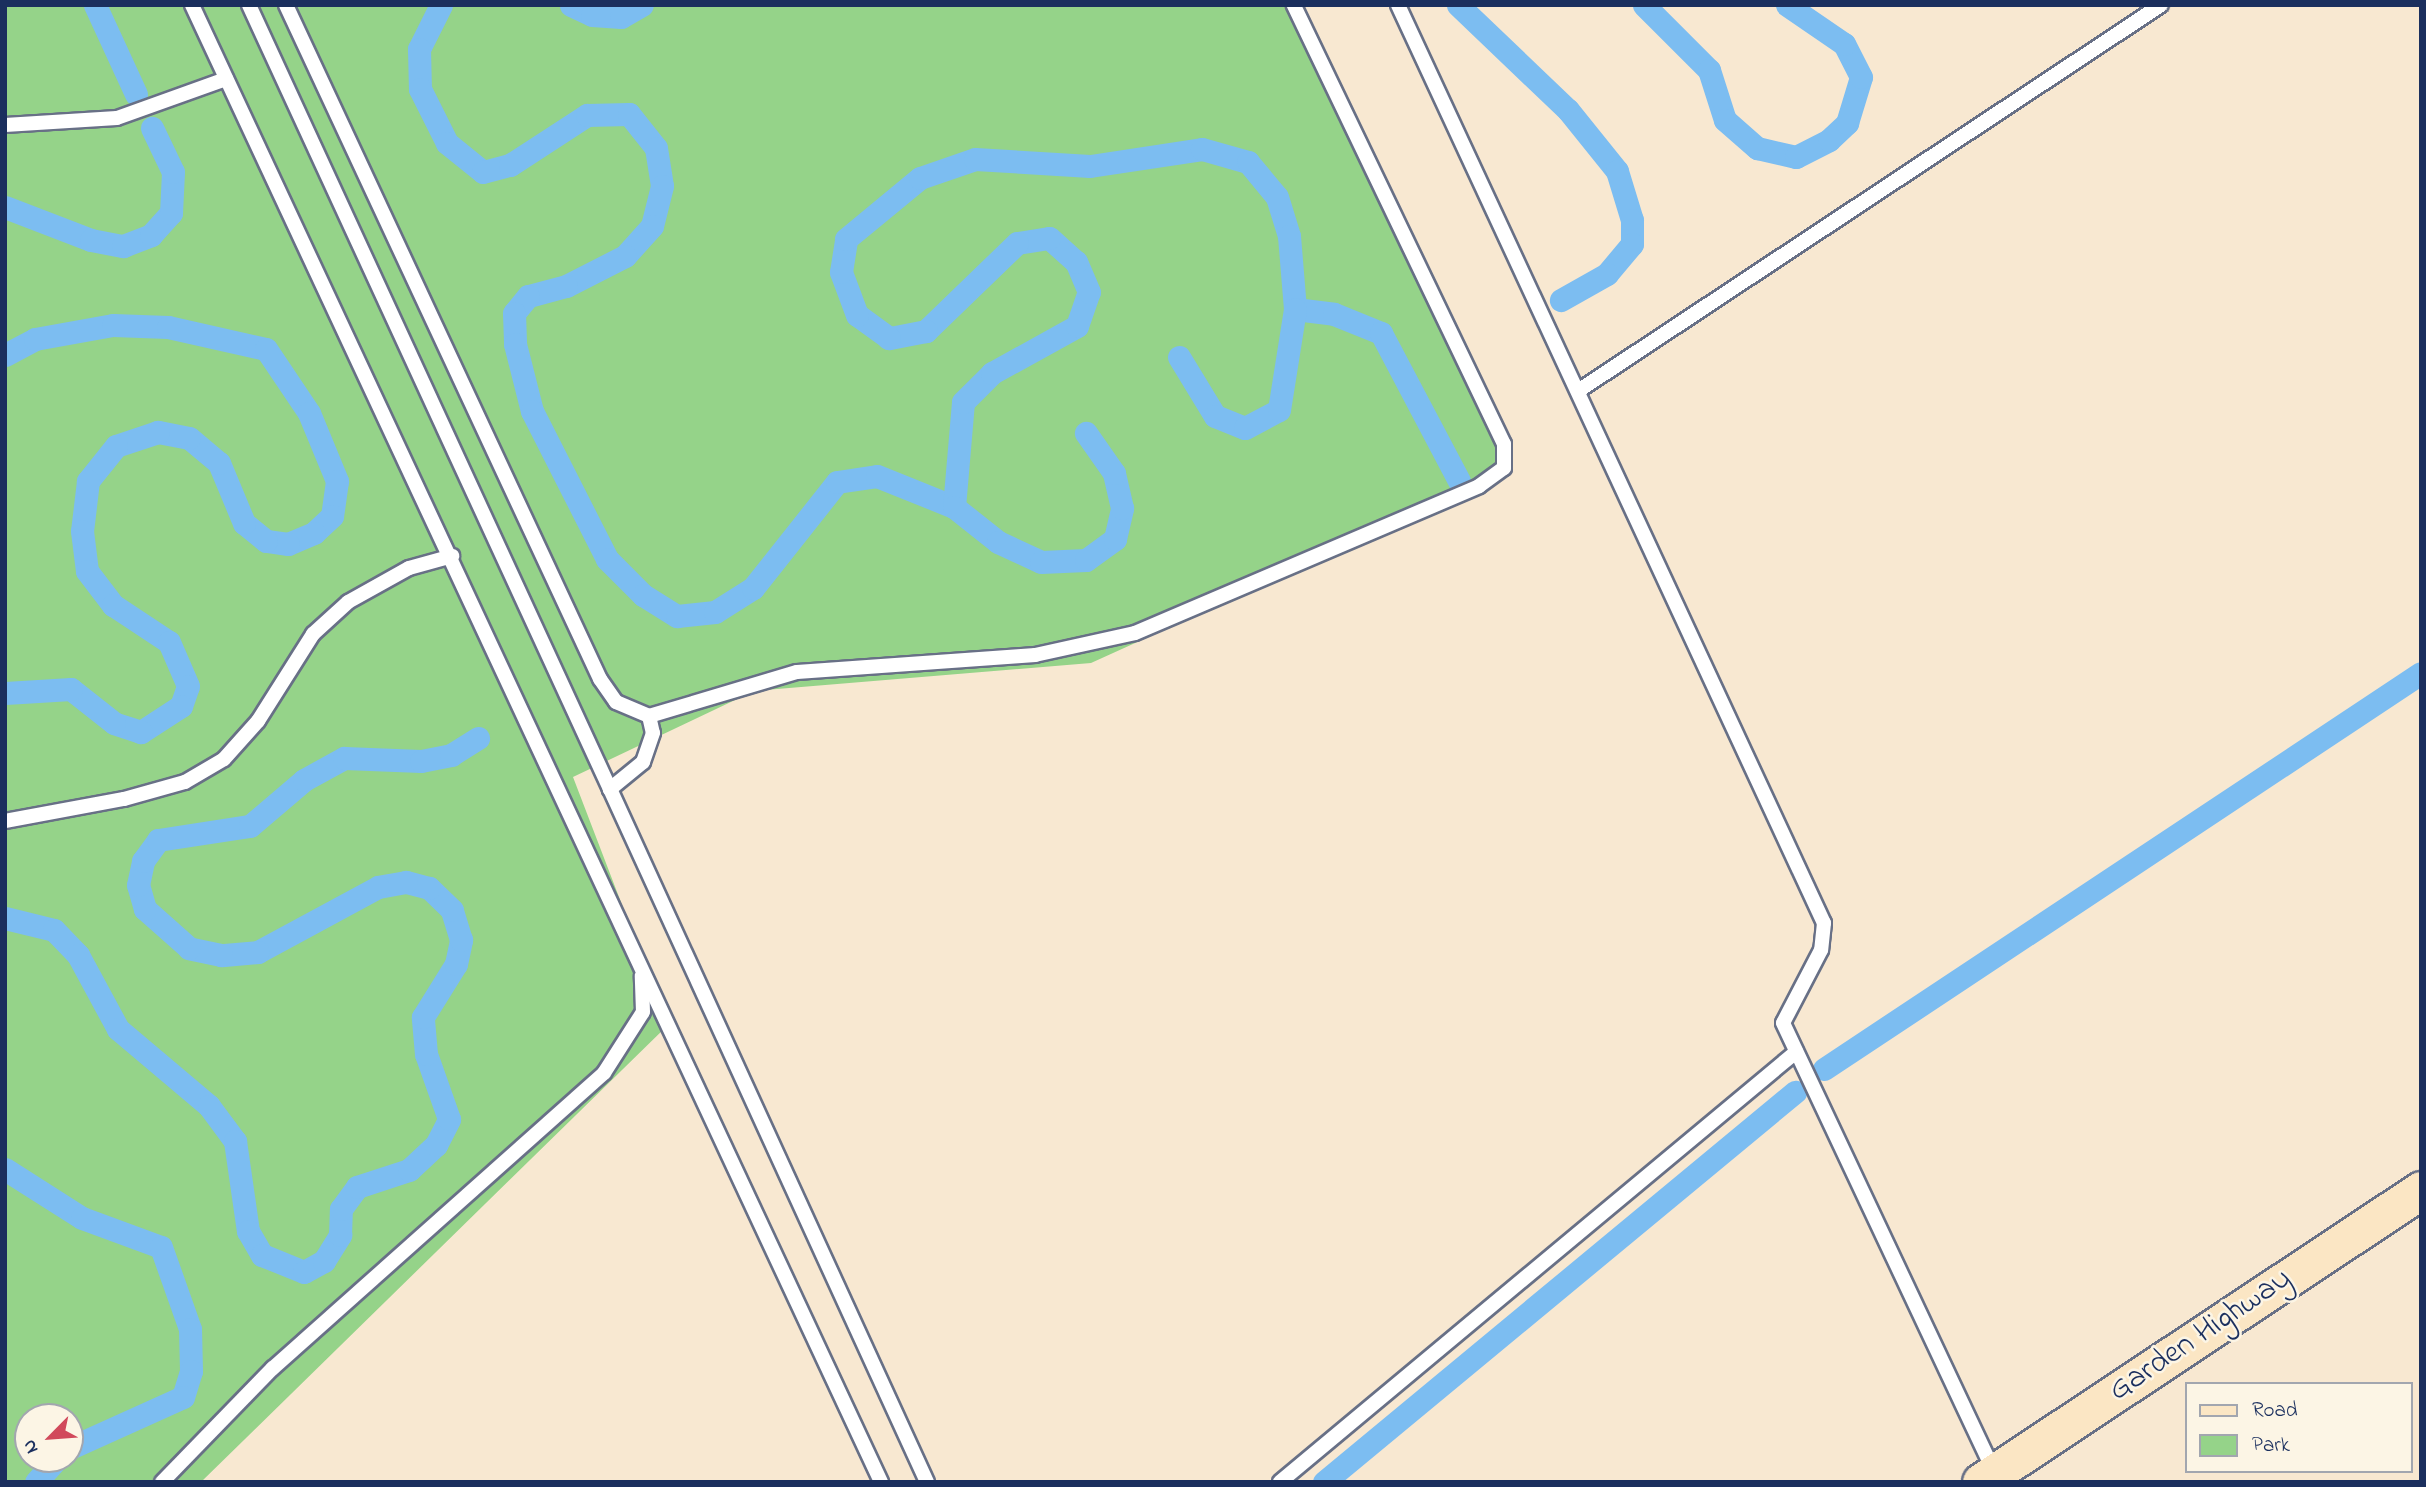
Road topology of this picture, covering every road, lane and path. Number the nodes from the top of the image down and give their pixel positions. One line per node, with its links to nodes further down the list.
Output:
1 (192, 5): 7 (lane)
2 (249, 5): 12 (lane)
3 (286, 5): 11 (lane)
4 (1294, 5): 11 (lane)
5 (1398, 5): 9 (lane)
6 (2161, 5): 9 (lane)
7 (226, 79): 8 (lane); 10 (lane)
8 (5, 125)
9 (1578, 391): 15 (lane)
10 (452, 556): 13 (lane); 14 (lane)
11 (649, 716): 12 (lane)
12 (610, 789): 20 (lane)
13 (5, 821)
14 (630, 936): 18 (lane); 19 (lane)
15 (1797, 1052): 17 (lane); 21 (lane)
16 (2421, 1190): 17 (main road, Garden Highway)
17 (1988, 1477)
18 (162, 1482)
19 (881, 1482)
20 (927, 1482)
21 (1280, 1482)

